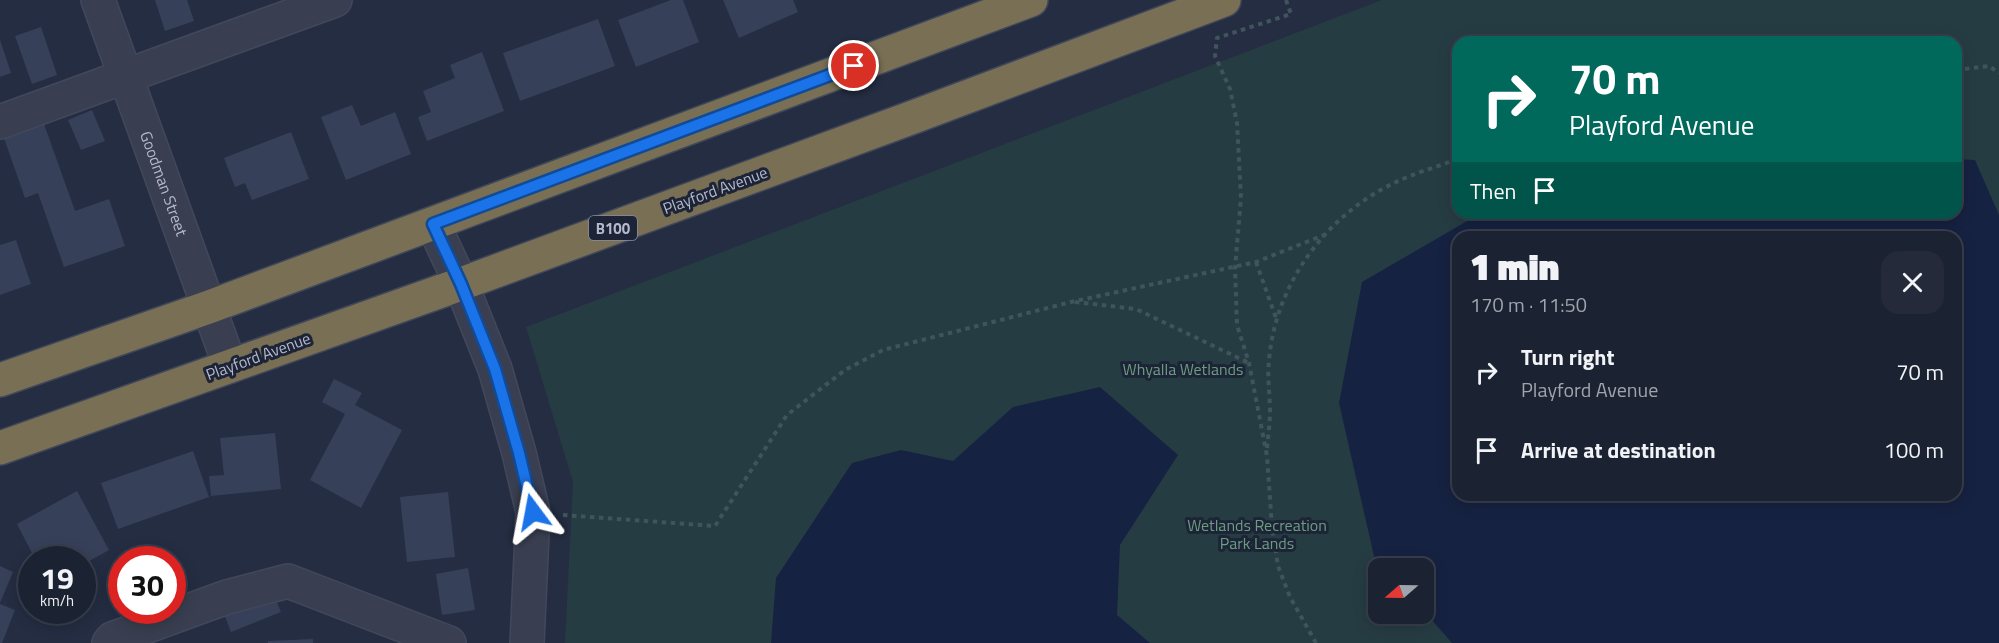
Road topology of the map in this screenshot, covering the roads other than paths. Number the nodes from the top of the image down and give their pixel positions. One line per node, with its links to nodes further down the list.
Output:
1 (98, 0): 6 (street, Goodman Street)
2 (335, 0): 6 (street)
3 (1031, 0): 8 (highway)
4 (1224, 0): 5 (highway, Playford Avenue / B100)
5 (1183, 7): 9 (highway, Playford Avenue / B100)
6 (126, 77): 7 (street); 10 (street, Goodman Street)
7 (0, 122)
8 (433, 224): 9 (street); 10 (highway)
9 (461, 284): 11 (highway, Playford Avenue / B100); 16 (street)
10 (209, 307): 11 (street, Goodman Street); 12 (highway)
11 (230, 366): 13 (highway, Playford Avenue / B100)
12 (0, 380)
13 (0, 448)
14 (109, 643): 15 (street)
15 (449, 643)
16 (527, 643)

